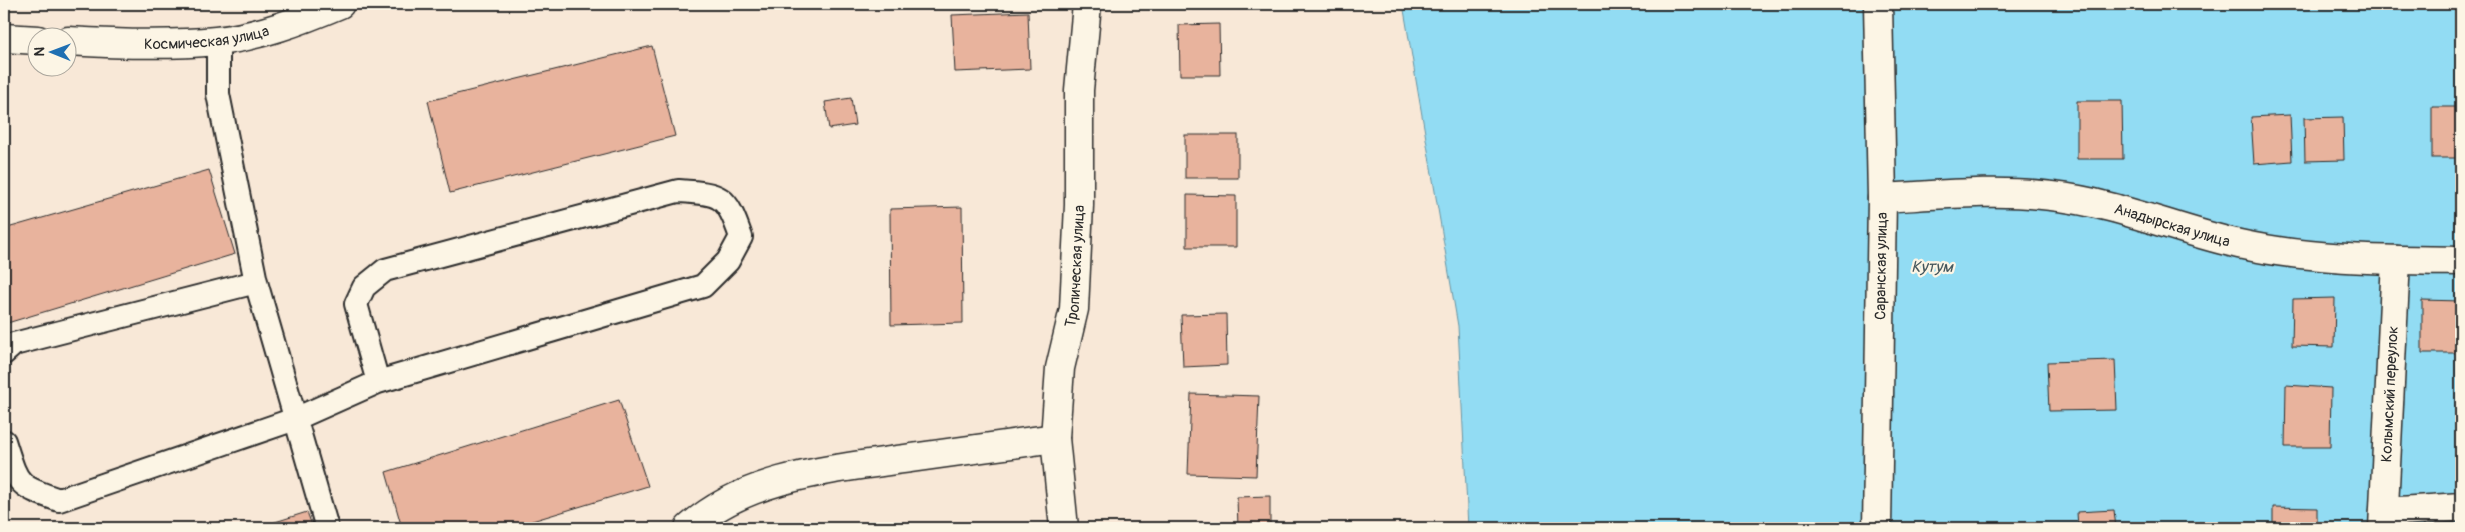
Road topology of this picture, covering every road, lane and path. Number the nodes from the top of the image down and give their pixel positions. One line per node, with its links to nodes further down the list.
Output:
1 (340, 4): 6 (street, Космическая улица)
2 (1087, 4): 15 (street, Тропическая улица)
3 (1878, 4): 8 (street, Саранская улица)
4 (4, 38): 5 (street)
5 (28, 39)
6 (218, 41): 7 (street, Космическая улица); 11 (lane)
7 (78, 42)
8 (1882, 198): 9 (street, Анадырская улица); 22 (street, Саранская улица)
9 (2396, 260): 10 (street, Анадырская улица); 18 (street, Колымский переулок)
10 (2461, 261)
11 (256, 282): 12 (lane); 14 (lane)
12 (4, 353)
13 (378, 382): 13 (lane); 14 (lane)
14 (295, 419): 16 (lane); 19 (lane)
15 (1054, 438): 20 (street); 21 (street, Тропическая улица)
16 (4, 441)
17 (2461, 507): 18 (street)
18 (2384, 520)
19 (327, 528)
20 (689, 528)
21 (1064, 528)
22 (1876, 528)

